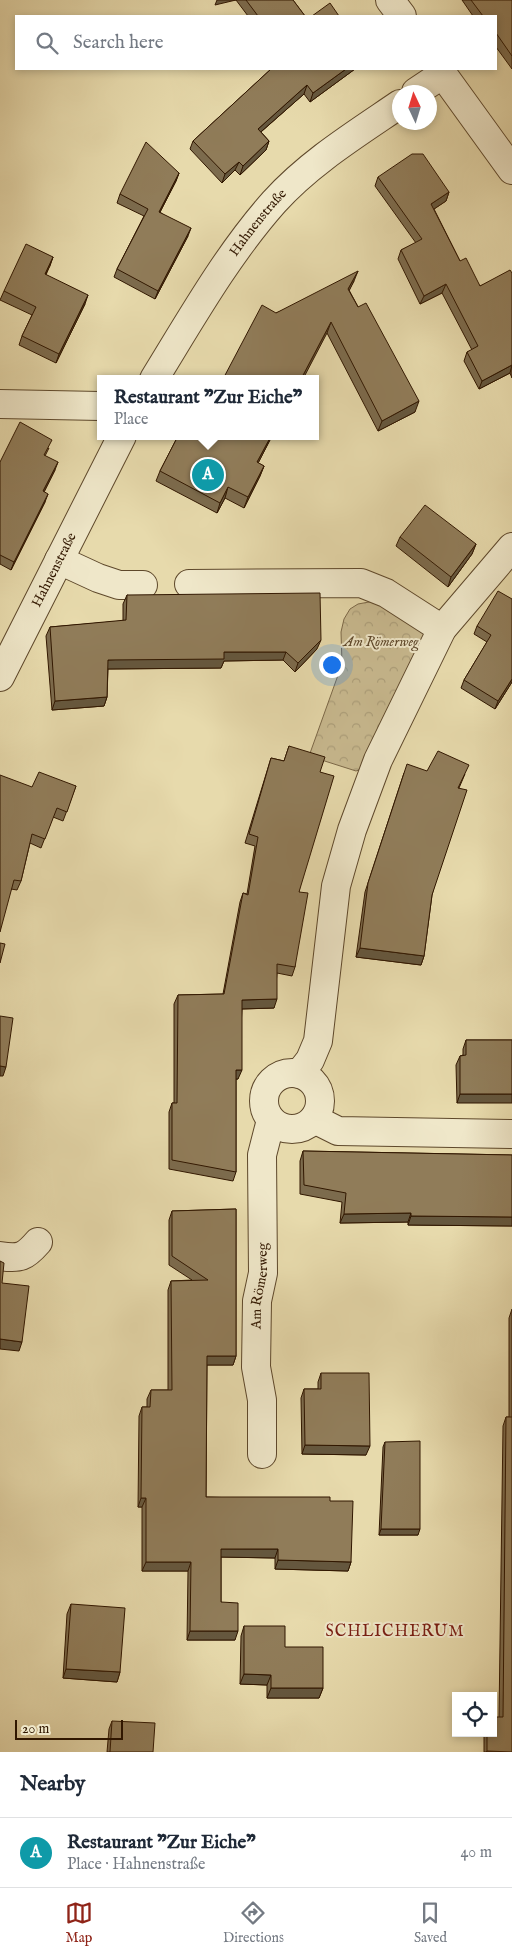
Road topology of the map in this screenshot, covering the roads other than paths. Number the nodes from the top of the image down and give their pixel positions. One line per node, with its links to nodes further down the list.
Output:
1 (390, 0): 2 (street)
2 (401, 15)
3 (441, 71): 4 (street); 6 (street)
4 (424, 85)
5 (392, 109): 7 (street, Hahnenstraße)
6 (512, 170)
7 (157, 375)
8 (0, 404): 9 (street)
9 (97, 406)
10 (120, 440): 12 (street, Hahnenstraße)
11 (512, 547): 15 (street)
12 (59, 560): 13 (street); 16 (street, Hahnenstraße)
13 (143, 584)
14 (189, 584): 15 (street)
15 (442, 629): 17 (street)
16 (0, 677)
17 (299, 1074): 18 (street); 19 (street, Am Römerweg)
18 (314, 1119): 19 (street); 20 (street)
19 (271, 1120): 23 (street, Am Römerweg)
20 (512, 1134)
21 (38, 1242): 22 (street)
22 (0, 1256)
23 (262, 1454)

